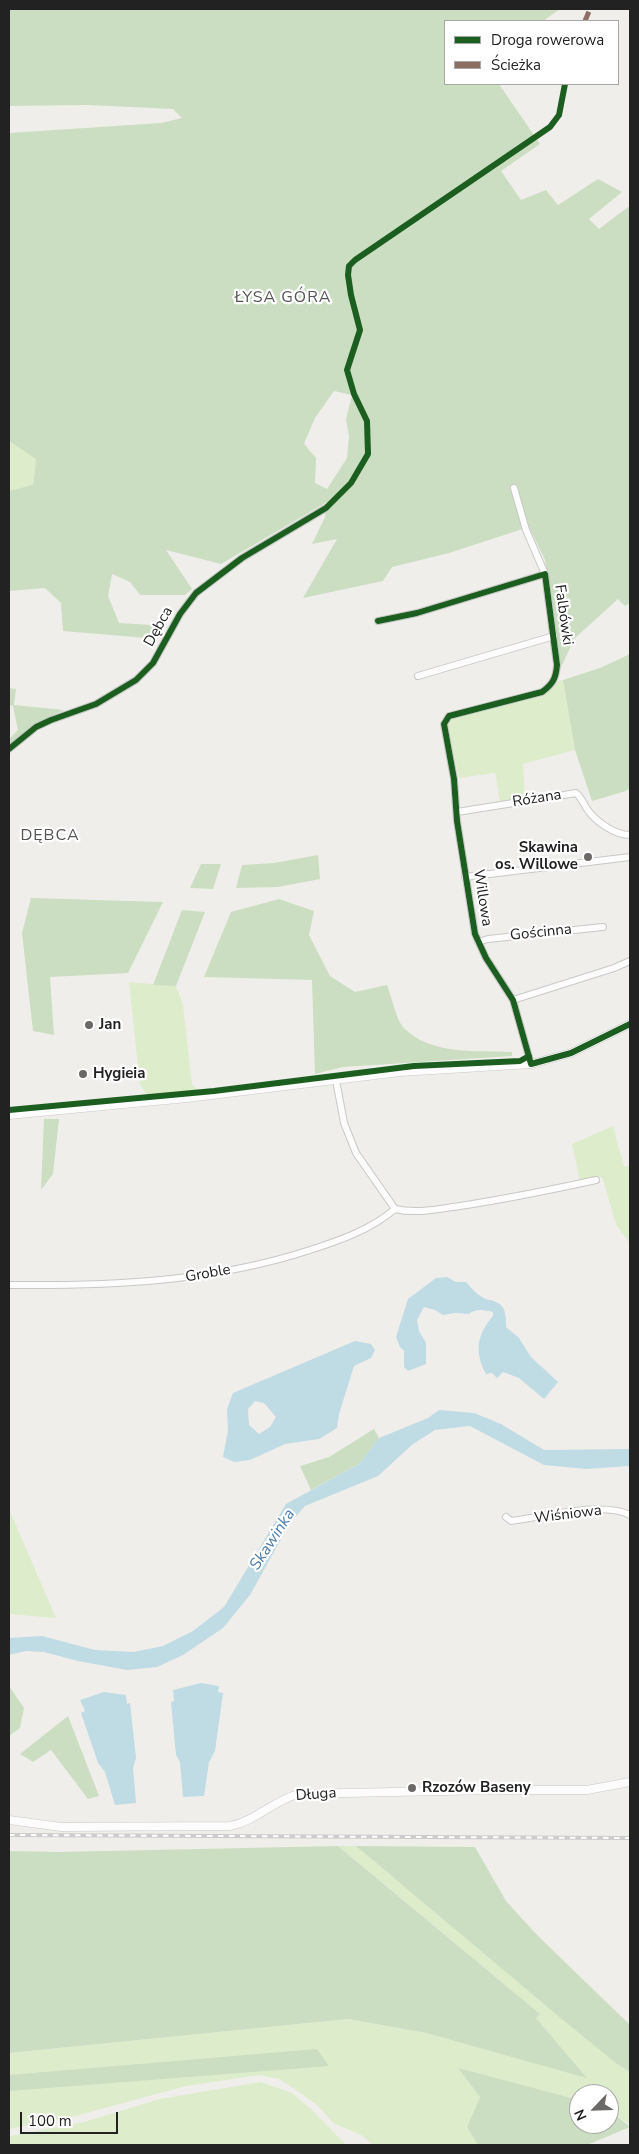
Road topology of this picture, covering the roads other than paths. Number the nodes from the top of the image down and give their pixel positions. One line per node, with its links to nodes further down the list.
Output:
1 (514, 488): 3 (street)
2 (326, 508): 8 (street, Dębca)
3 (545, 574): 4 (street, Falbówki); 5 (street, Falbówki)
4 (378, 621)
5 (554, 636): 6 (street, Falbówki); 7 (street, Falbówki)
6 (418, 676)
7 (444, 724): 9 (street, Willowa)
8 (9, 749)
9 (456, 812): 10 (street, Różana); 12 (street, Willowa)
10 (630, 836)
11 (630, 857): 12 (street)
12 (465, 877): 14 (street, Willowa)
13 (603, 927): 14 (street, Gościnna)
14 (478, 942): 16 (street, Willowa)
15 (630, 961): 16 (street)
16 (513, 1000): 18 (street, Willowa)
17 (630, 1024): 18 (street)
18 (531, 1064): 19 (street)
19 (336, 1080): 20 (street); 22 (street)
20 (9, 1115)
21 (596, 1180): 22 (street)
22 (395, 1209): 23 (street, Groble)
23 (9, 1285)
24 (630, 1515): 25 (street, Wiśniowa)
25 (506, 1518)
26 (630, 1782): 27 (street, Długa)
27 (9, 1820)

